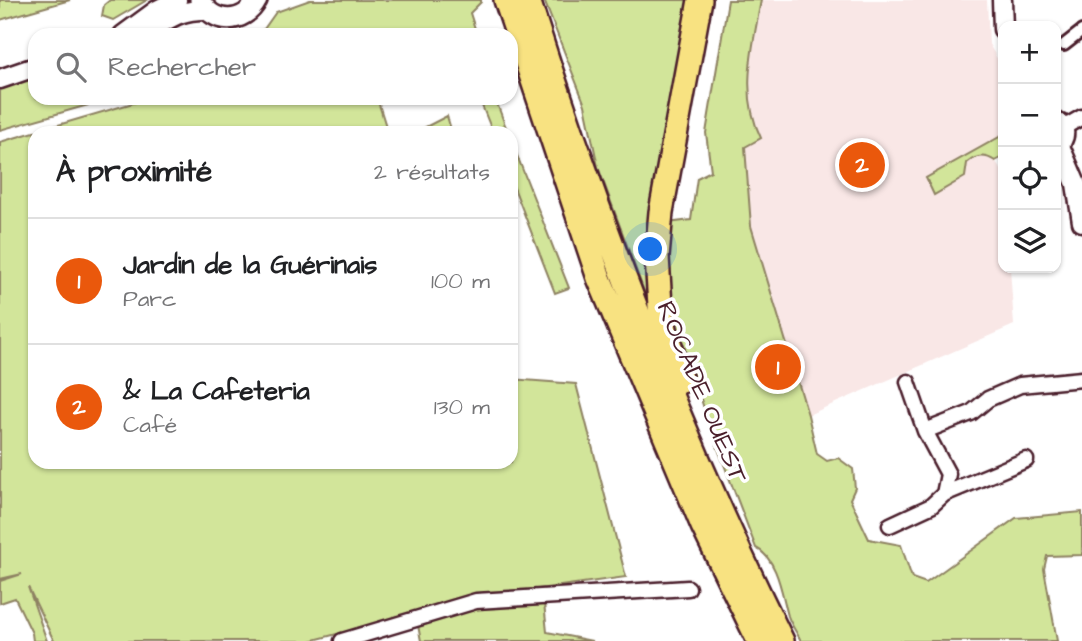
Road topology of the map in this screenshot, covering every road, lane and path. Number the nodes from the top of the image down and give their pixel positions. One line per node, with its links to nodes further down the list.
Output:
1 (177, 0): 9 (street)
2 (506, 0): 11 (highway, ROCADE OUEST)
3 (528, 0): 23 (highway, ROCADE OUEST)
4 (700, 0): 23 (highway)
5 (1002, 0): 8 (street)
6 (259, 1): 7 (main road)
7 (203, 5): 10 (street)
8 (1003, 21)
9 (133, 28)
10 (149, 28)
11 (515, 28)
12 (1082, 32): 14 (street)
13 (518, 36): 30 (highway, ROCADE OUEST)
14 (1064, 45)
15 (28, 69): 16 (street)
16 (0, 79)
17 (1082, 117): 18 (street)
18 (1061, 133)
19 (1061, 143): 20 (street)
20 (1082, 222)
21 (1082, 379): 24 (street)
22 (908, 382): 24 (street)
23 (679, 413): 31 (highway, ROCADE OUEST)
24 (925, 431): 26 (street)
25 (1026, 460): 26 (street)
26 (944, 494): 27 (street)
27 (890, 526)
28 (688, 588): 29 (street)
29 (342, 641)
30 (759, 641)
31 (782, 641)

